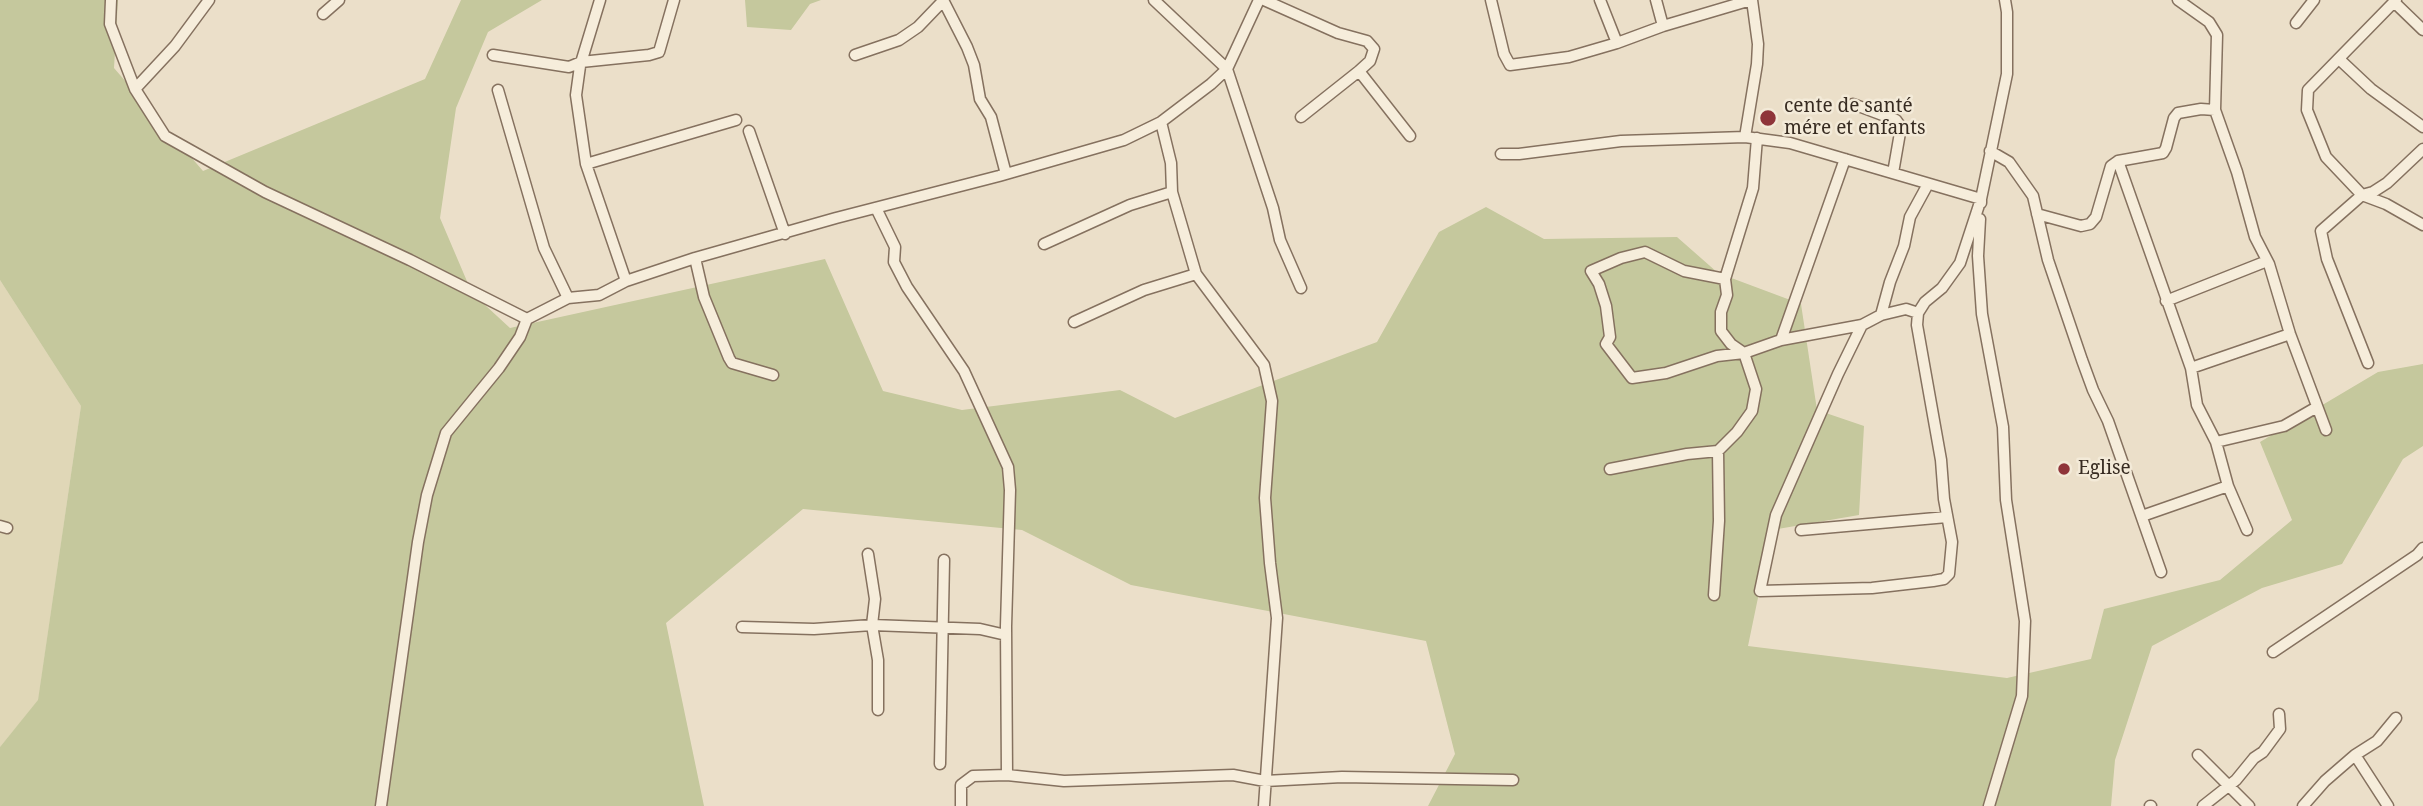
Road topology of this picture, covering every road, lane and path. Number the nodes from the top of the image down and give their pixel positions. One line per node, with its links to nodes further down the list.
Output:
1 (111, 0): 28 (street)
2 (209, 0): 28 (street)
3 (339, 0): 17 (street)
4 (600, 0): 25 (street)
5 (674, 0): 25 (street)
6 (1154, 0): 26 (street)
7 (1261, 0): 26 (street); 27 (street)
8 (1491, 0): 21 (street)
9 (1601, 0): 21 (street)
10 (1657, 0): 19 (street)
11 (1752, 0): 19 (street); 38 (street)
12 (2005, 0): 40 (street)
13 (2178, 0): 31 (street)
14 (2314, 0): 18 (street)
15 (942, 1): 23 (street); 46 (street)
16 (2395, 1): 20 (street); 24 (street)
17 (323, 14)
18 (2296, 23)
19 (1663, 26): 21 (street)
20 (2423, 30)
21 (1617, 43)
22 (493, 55): 25 (street)
23 (855, 55)
24 (2339, 59): 35 (street); 49 (street)
25 (581, 62): 44 (street)
26 (1227, 69): 34 (street); 61 (street)
27 (1359, 71): 32 (street); 37 (street)
28 (135, 89): 66 (street)
29 (498, 90): 62 (street)
30 (1853, 104): 45 (street)
31 (2215, 110): 43 (street); 57 (street)
32 (1301, 117)
33 (736, 120): 44 (street)
34 (1161, 122): 46 (street); 48 (street)
35 (2423, 127)
36 (749, 131): 54 (street)
37 (1410, 136)
38 (1751, 138): 41 (street); 42 (street); 59 (street)
39 (2423, 149): 49 (street)
40 (1990, 150): 50 (street); 52 (street)
41 (1501, 154)
42 (1845, 159): 45 (street); 70 (street)
43 (2118, 161): 52 (street); 63 (street)
44 (586, 164): 60 (street)
45 (1892, 173): 47 (street)
46 (1006, 174): 51 (street)
47 (1928, 184): 50 (street); 65 (street)
48 (1172, 192): 55 (street); 58 (street)
49 (2362, 195): 53 (street); 72 (street)
50 (1981, 199): 64 (street); 108 (street)
51 (876, 208): 54 (street); 93 (street)
52 (2037, 214): 81 (street)
53 (2423, 225)
54 (785, 234): 56 (street)
55 (1045, 244)
56 (695, 258): 60 (street); 74 (street)
57 (2267, 261): 63 (street); 69 (street)
58 (1196, 274): 67 (street); 103 (street)
59 (1726, 279): 71 (street); 71 (street)
60 (626, 281): 62 (street)
61 (1301, 288)
62 (568, 299): 66 (street)
63 (2166, 301): 73 (street)
64 (1918, 313): 65 (street); 82 (street)
65 (1881, 316): 68 (street)
66 (527, 319): 105 (street)
67 (1074, 322)
68 (1862, 325): 70 (street); 82 (street)
69 (2290, 334): 73 (street); 75 (street)
70 (1782, 340): 71 (street)
71 (1744, 354): 78 (street)
72 (2368, 363)
73 (2191, 368): 77 (street)
74 (773, 375)
75 (2317, 407): 76 (street); 77 (street)
76 (2326, 430)
77 (2216, 442): 80 (street)
78 (1718, 451): 79 (street); 89 (street)
79 (1610, 470)
80 (2228, 486): 81 (street); 84 (street)
81 (2141, 516): 88 (street)
82 (1947, 517): 83 (street)
83 (1801, 530)
84 (2247, 530)
85 (2423, 548): 94 (street)
86 (868, 554): 90 (street)
87 (944, 559): 92 (street)
88 (2161, 572)
89 (1714, 595)
90 (872, 625): 91 (street); 92 (street); 95 (street)
91 (742, 627)
92 (943, 627): 93 (street); 100 (street)
93 (1006, 635): 101 (street)
94 (2273, 652)
95 (878, 710)
96 (2279, 714): 104 (street)
97 (2396, 718): 99 (street)
98 (2198, 755): 104 (street)
99 (2355, 755): 111 (street); 112 (street)
100 (940, 764)
101 (1007, 775): 103 (street); 106 (street)
102 (1513, 780): 103 (street)
103 (1265, 781): 107 (street)
104 (2228, 785): 109 (street); 110 (street)
105 (381, 806)
106 (961, 806)
107 (1264, 806)
108 (1989, 806)
109 (2203, 806)
110 (2249, 806)
111 (2303, 806)
112 (2388, 806)

